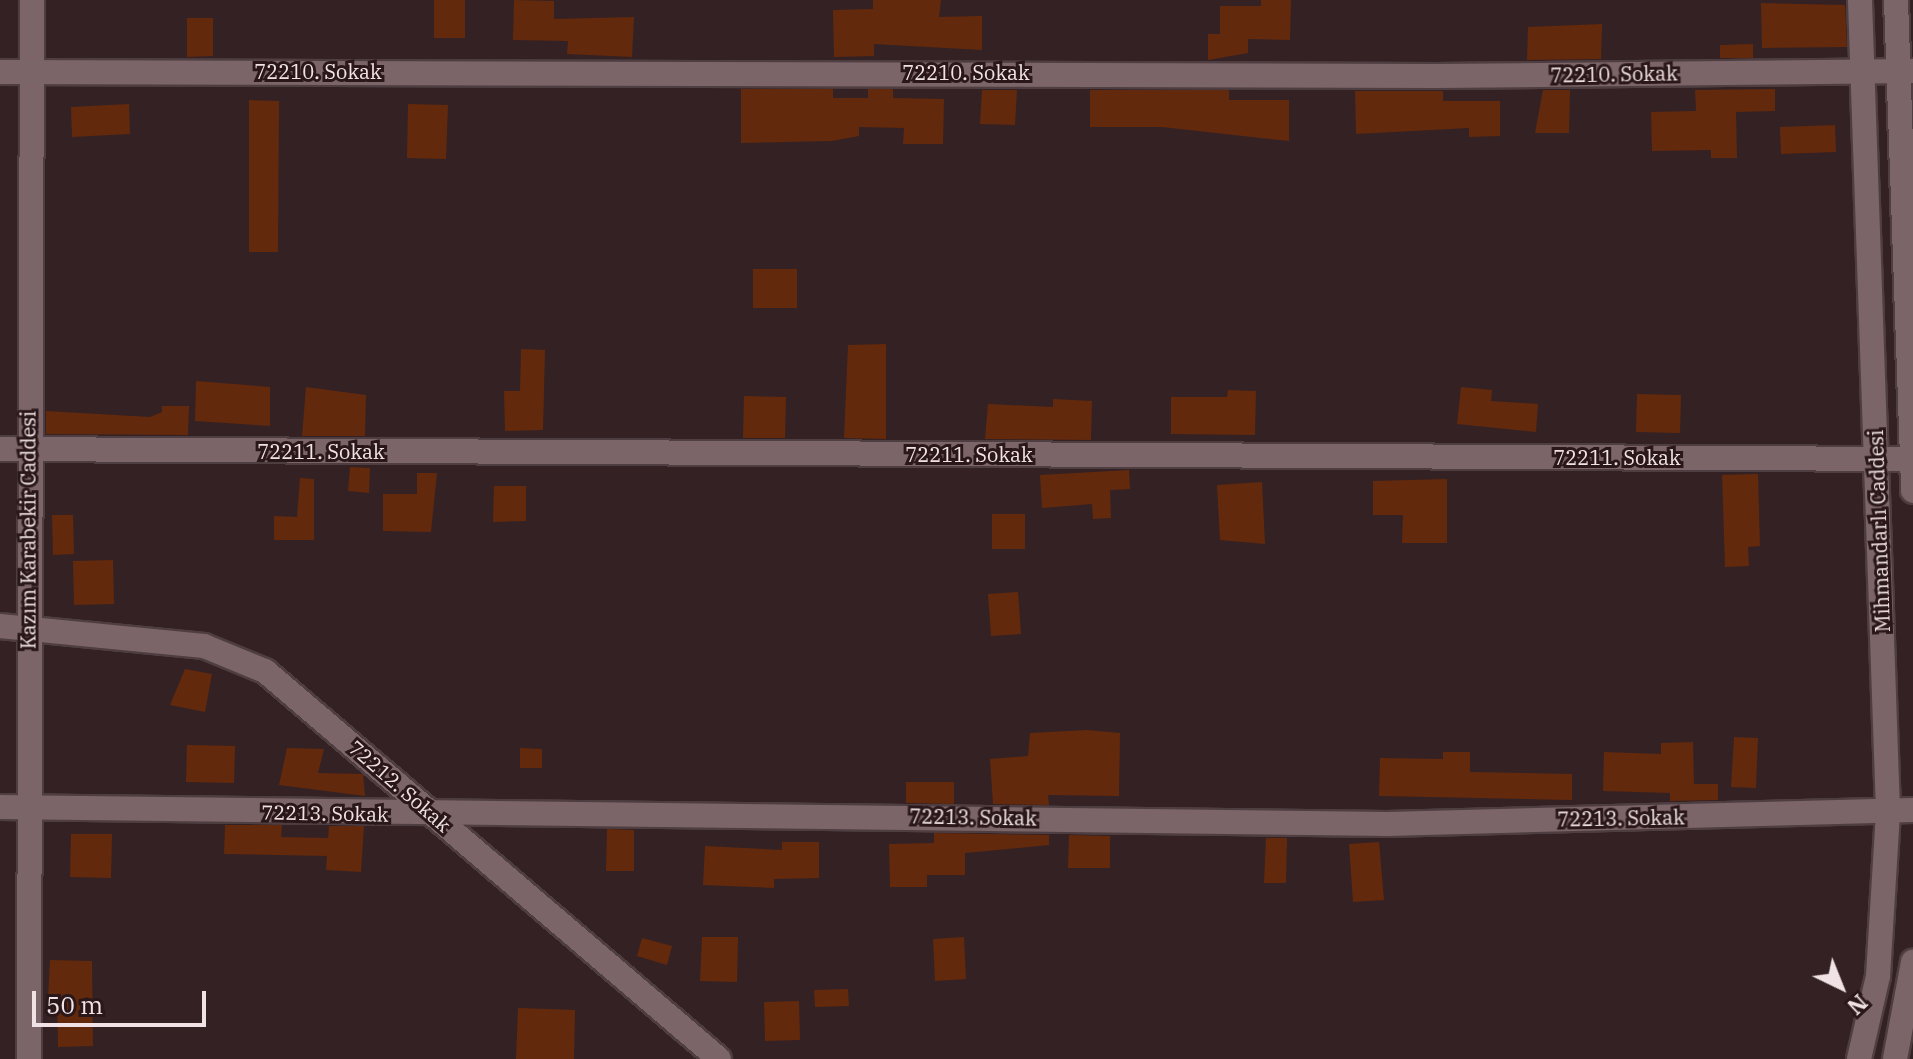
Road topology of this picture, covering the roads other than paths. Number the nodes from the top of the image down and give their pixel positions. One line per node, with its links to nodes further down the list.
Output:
1 (32, 0): 6 (street, Kazım Karabekir Caddesi)
2 (1860, 0): 7 (street, Mihmandarlı Caddesi)
3 (1896, 0): 4 (street, Mihmandarlı Caddesi)
4 (1906, 71): 7 (street, 72210. Sokak); 11 (street, Mihmandarlı Caddesi)
5 (0, 72): 6 (street, 72210. Sokak)
6 (32, 72): 7 (street, 72210. Sokak); 9 (street, Kazım Karabekir Caddesi)
7 (1862, 72): 10 (street, Mihmandarlı Caddesi)
8 (0, 449): 9 (street, 72211. Sokak)
9 (27, 449): 10 (street, 72211. Sokak); 14 (street, Kazım Karabekir Caddesi)
10 (1876, 459): 11 (street, 72211. Sokak); 18 (street, Mihmandarlı Caddesi)
11 (1912, 459): 12 (street, Mihmandarlı Caddesi)
12 (1913, 491)
13 (0, 626): 14 (street, 72212. Sokak)
14 (27, 627): 16 (street, Kazım Karabekir Caddesi); 19 (street, 72212. Sokak)
15 (0, 807): 16 (street, 72213. Sokak)
16 (33, 808): 19 (street, 72213. Sokak); 21 (street, Kazım Karabekir Caddesi)
17 (1913, 810): 18 (street, 72213. Sokak)
18 (1888, 811): 19 (street, 72213. Sokak); 23 (street, Mihmandarlı Caddesi)
19 (434, 815): 22 (street, 72212. Sokak)
20 (1913, 962): 24 (street)
21 (29, 1059)
22 (719, 1059)
23 (1859, 1059)
24 (1895, 1059)

